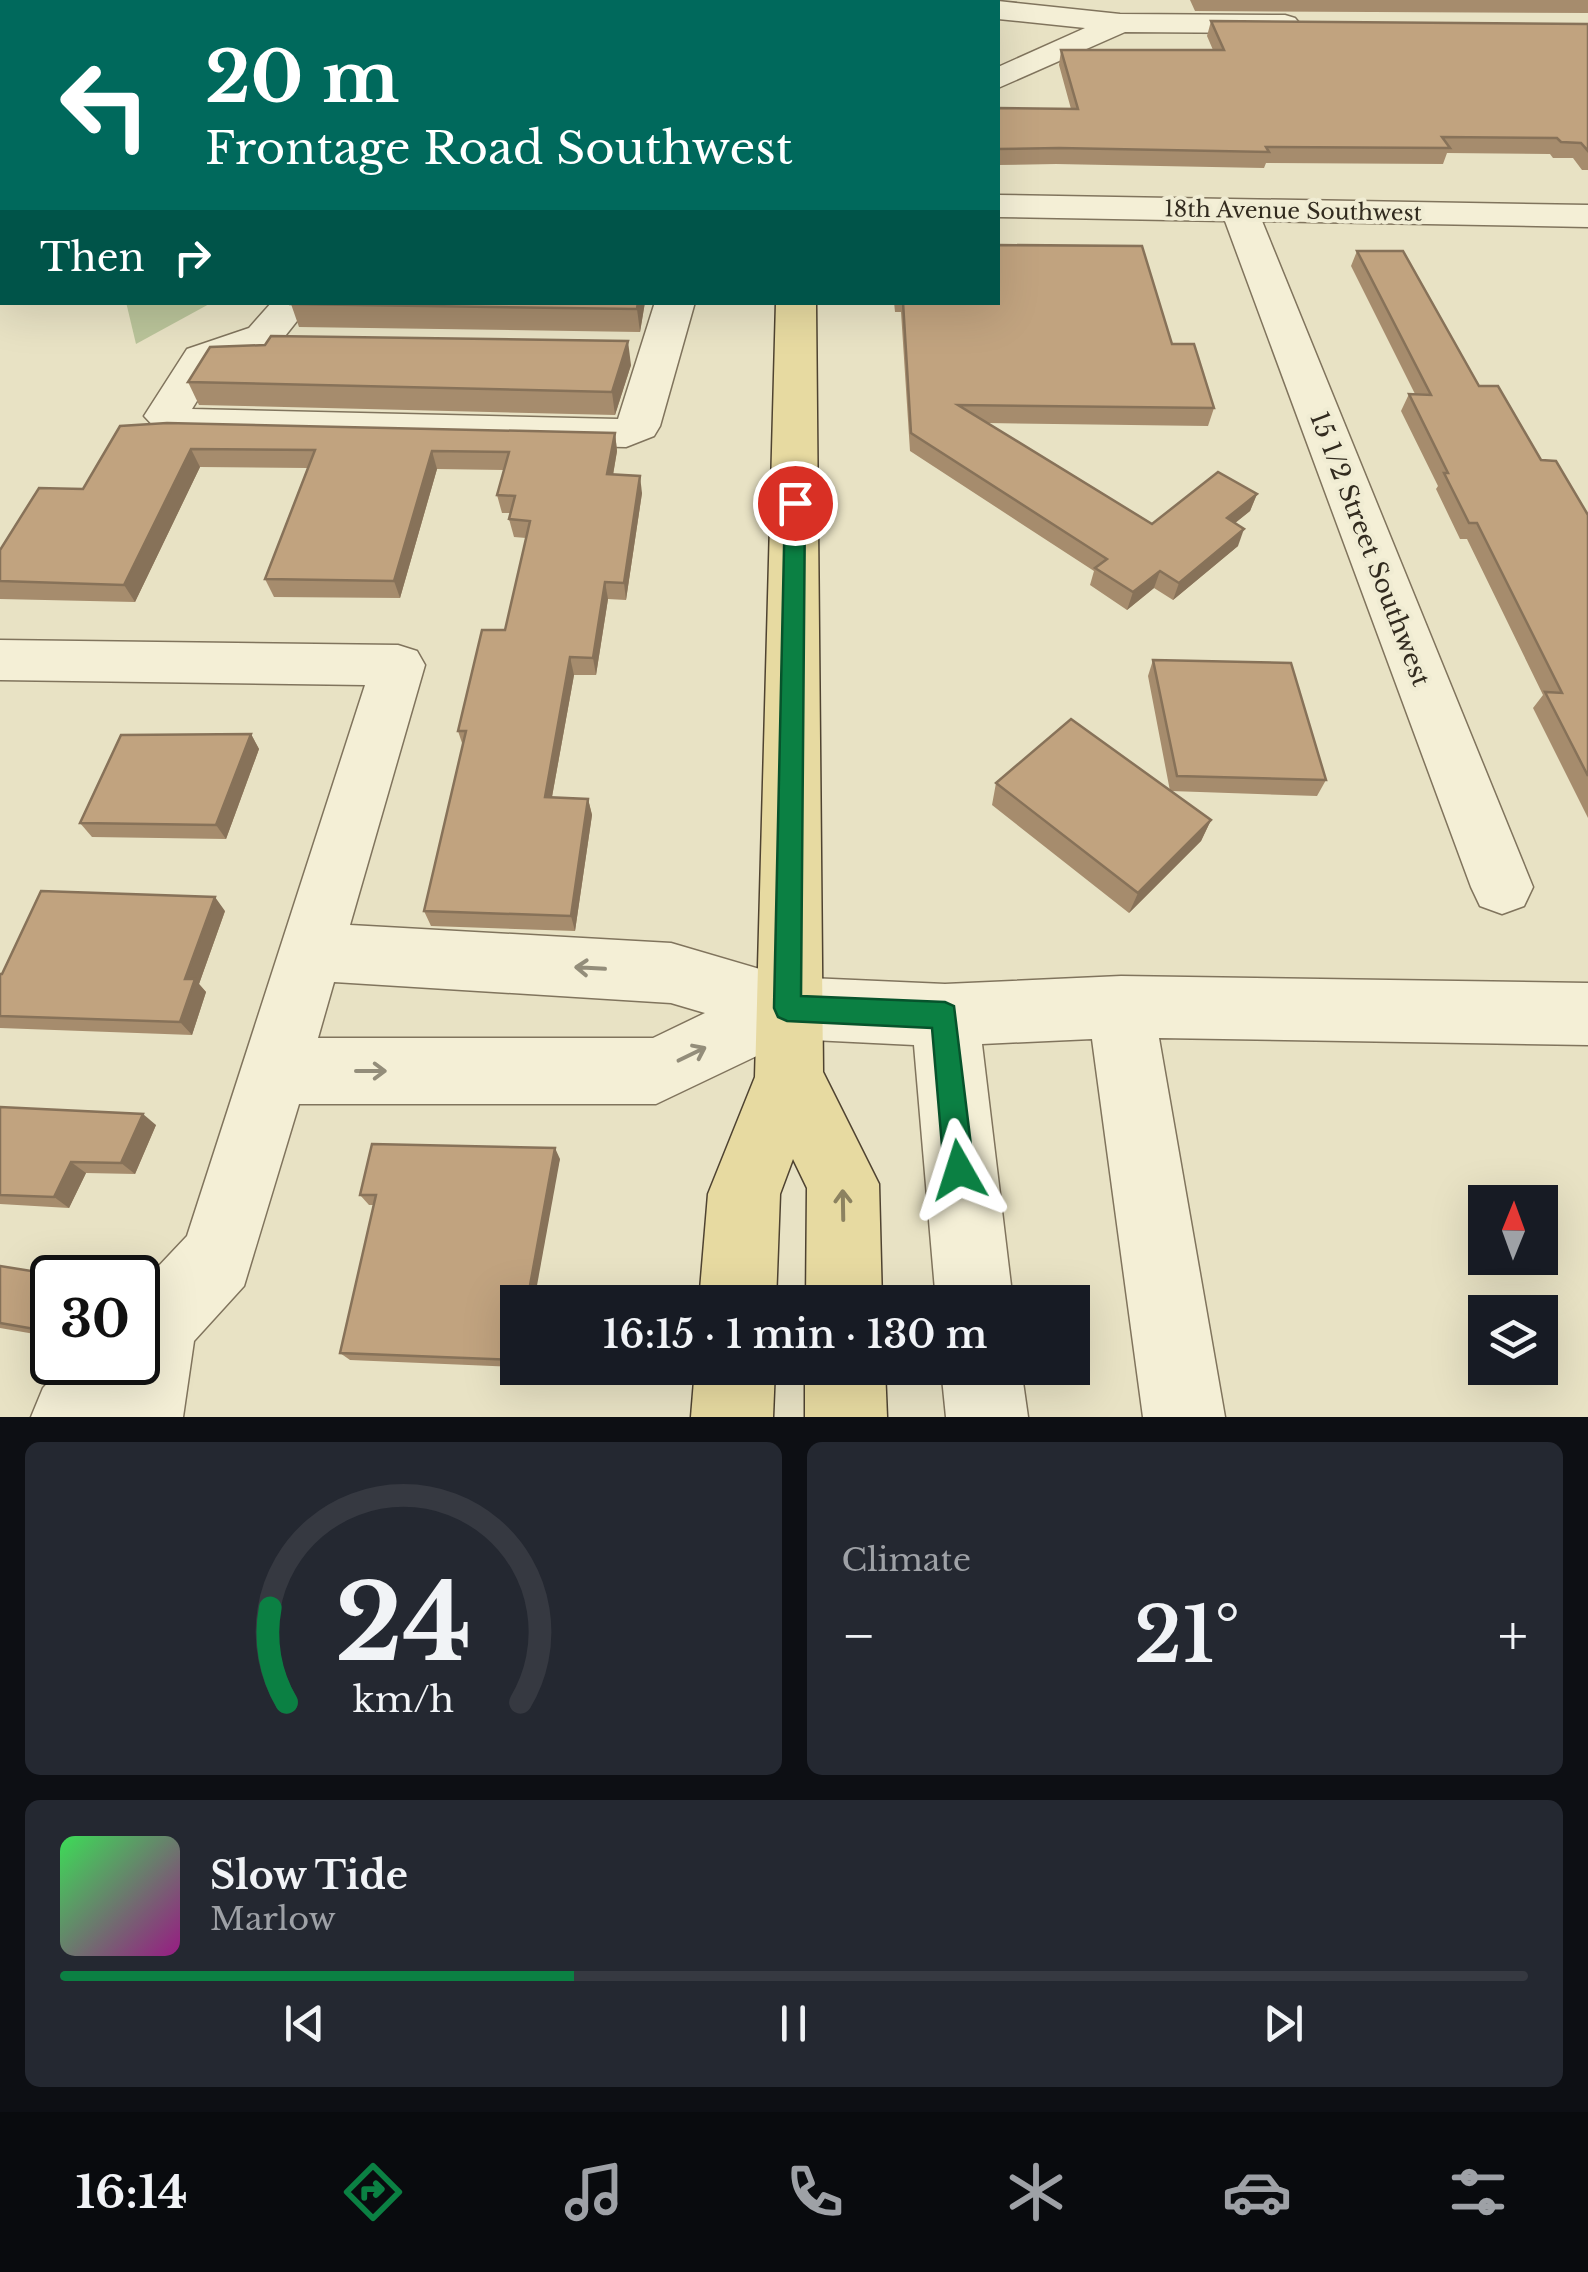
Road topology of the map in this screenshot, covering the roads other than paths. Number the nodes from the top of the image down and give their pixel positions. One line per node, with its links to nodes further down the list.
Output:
1 (1000, 10): 2 (street)
2 (1120, 23): 3 (street); 4 (street)
3 (1315, 24)
4 (1000, 78)
5 (1000, 206): 6 (street, 18th Avenue Southwest)
6 (1238, 210): 7 (street, 18th Avenue Southwest); 14 (street, 15 1/2 Street Southwest)
7 (1588, 216)
8 (290, 305): 11 (street)
9 (673, 305): 11 (street)
10 (796, 305): 17 (main road)
11 (259, 342): 12 (street)
12 (319, 344)
13 (0, 660): 15 (street)
14 (1502, 887)
15 (311, 952): 17 (street, one-way to 15); 20 (street)
16 (1121, 1007): 18 (street); 19 (street); 36 (street)
17 (787, 1008): 19 (street); 20 (street, one-way to 17); 21 (main road)
18 (1588, 1014)
19 (945, 1015): 24 (street)
20 (274, 1070): 25 (street)
21 (789, 1077): 22 (main road); 23 (main road, one-way to 21)
22 (739, 1285)
23 (844, 1285)
24 (972, 1285)
25 (160, 1321)
26 (101, 1385): 31 (street)
27 (141, 1385): 32 (street)
28 (733, 1385): 33 (main road)
29 (846, 1385): 34 (main road)
30 (984, 1385): 35 (street)
31 (72, 1417)
32 (142, 1417)
33 (732, 1417)
34 (846, 1417)
35 (987, 1417)
36 (1184, 1417)

